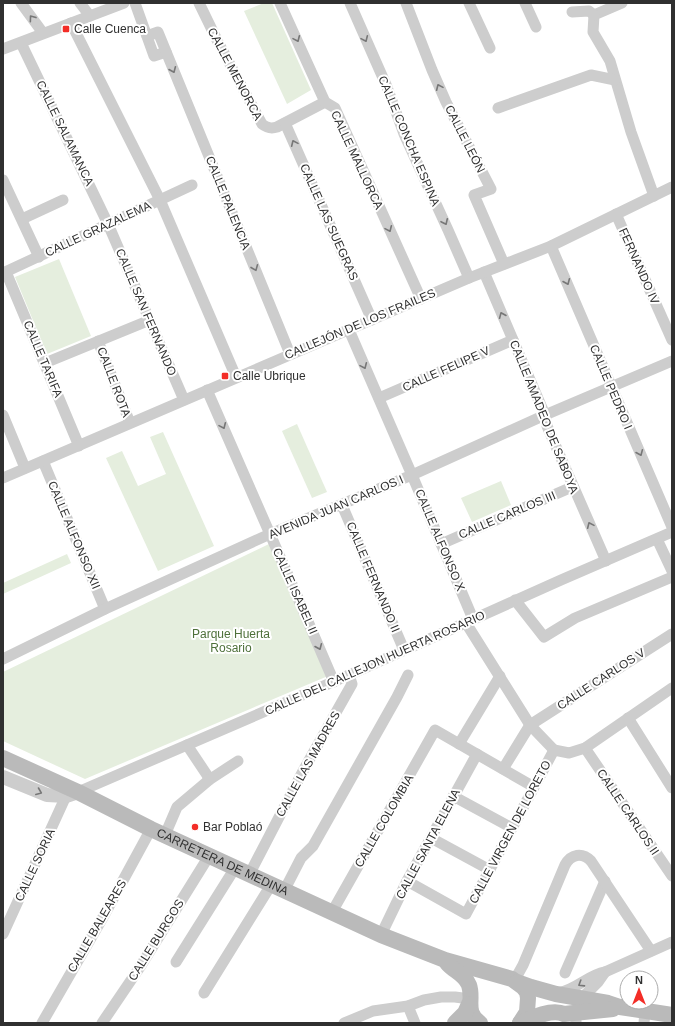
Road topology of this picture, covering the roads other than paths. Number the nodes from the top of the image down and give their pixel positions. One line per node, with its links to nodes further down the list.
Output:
1 (21, 3): 17 (street, one-way to 1)
2 (80, 3): 14 (street)
3 (124, 3): 14 (street)
4 (135, 3): 47 (street, CALLE PALENCIA, one-way to 47)
5 (199, 3): 24 (street, CALLE MENORCA)
6 (280, 3): 22 (street, CALLE MALLORCA, one-way to 22)
7 (350, 3): 39 (street, CALLE CONCHA ESPINA, one-way to 39)
8 (406, 3): 36 (street, CALLE LEÓN, one-way to 8)
9 (469, 3): 19 (street)
10 (525, 3): 16 (street)
11 (622, 3): 13 (street)
12 (572, 12): 13 (street)
13 (594, 15): 21 (street)
14 (90, 16): 15 (street)
15 (71, 23): 17 (street); 30 (street)
16 (536, 27)
17 (43, 33): 18 (street)
18 (21, 43): 20 (street); 33 (street, CALLE SALAMANCA)
19 (490, 48)
20 (3, 49)
21 (615, 80): 23 (street); 28 (street)
22 (325, 102): 24 (street, CALLE MENORCA); 40 (street, CALLE MALLORCA, one-way to 40)
23 (498, 108)
24 (285, 123): 42 (street, CALLE LAS SUEGRAS, one-way to 24)
25 (3, 180): 32 (street)
26 (192, 185): 30 (street, CALLE GRAZALEMA)
27 (672, 187): 28 (street, CALLEJÓN DE LOS FRAILES)
28 (654, 196): 31 (street, CALLEJÓN DE LOS FRAILES)
29 (63, 200): 32 (street)
30 (160, 200): 33 (street, CALLE GRAZALEMA); 50 (street)
31 (616, 214): 34 (street, CALLEJÓN DE LOS FRAILES); 45 (street, FERNANDO IV)
32 (22, 219): 35 (street)
33 (108, 224): 35 (street, CALLE GRAZALEMA); 41 (street, CALLE SAN FERNANDO)
34 (551, 246): 36 (street, CALLEJÓN DE LOS FRAILES); 51 (street, CALLE PEDRO I, one-way to 51)
35 (39, 257): 38 (street, CALLE GRAZALEMA)
36 (504, 264): 37 (street, CALLEJÓN DE LOS FRAILES)
37 (484, 272): 39 (street, CALLEJÓN DE LOS FRAILES); 44 (street, CALLE AMADEO DE SABOYA, one-way to 37)
38 (5, 273): 49 (street, CALLE TARIFA)
39 (468, 278): 40 (street, CALLEJÓN DE LOS FRAILES)
40 (421, 299): 42 (street, CALLEJÓN DE LOS FRAILES)
41 (150, 320): 46 (street); 54 (street, CALLE SAN FERNANDO)
42 (372, 320): 43 (street, CALLEJÓN DE LOS FRAILES)
43 (349, 330): 47 (street, CALLEJÓN DE LOS FRAILES); 53 (street, CALLE ALFONSO X, one-way to 53)
44 (513, 340): 53 (street, CALLE FELIPE V); 55 (street, CALLE AMADEO DE SABOYA)
45 (672, 340)
46 (98, 341): 49 (street); 57 (street, CALLE ROTA)
47 (290, 354): 50 (street, CALLEJÓN DE LOS FRAILES)
48 (672, 361): 51 (street, AVENIDA JUAN CARLOS I)
49 (45, 363): 58 (street, CALLE TARIFA)
50 (236, 377): 52 (street, CALLEJÓN DE LOS FRAILES)
51 (611, 387): 55 (street, AVENIDA JUAN CARLOS I); 65 (street, CALLE PEDRO I, one-way to 65)
52 (207, 390): 54 (street, CALLEJÓN DE LOS FRAILES); 67 (street, CALLE ISABEL II, one-way to 67)
53 (378, 398): 61 (street, CALLE ALFONSO X)
54 (184, 400): 57 (street, CALLEJÓN DE LOS FRAILES)
55 (545, 415): 61 (street, AVENIDA JUAN CARLOS I); 63 (street, CALLE AMADEO DE SABOYA)
56 (3, 416): 60 (street)
57 (130, 423): 58 (street, CALLEJÓN DE LOS FRAILES)
58 (79, 446): 59 (street, CALLEJÓN DE LOS FRAILES)
59 (43, 461): 60 (street, CALLEJÓN DE LOS FRAILES); 74 (street, CALLE ALFONSO XII)
60 (25, 468): 62 (street, CALLEJÓN DE LOS FRAILES)
61 (412, 475): 64 (street, AVENIDA JUAN CARLOS I); 69 (street, CALLE ALFONSO X)
62 (3, 478)
63 (572, 487): 69 (street, CALLE CARLOS III); 70 (street, CALLE AMADEO DE SABOYA, one-way to 63)
64 (342, 505): 67 (street, AVENIDA JUAN CARLOS I); 77 (street, CALLE FERNANDO II)
65 (672, 527)
66 (672, 532): 68 (street, CALLE DEL CALLEJON HUERTA ROSARIO)
67 (270, 534): 74 (street, AVENIDA JUAN CARLOS I); 82 (street, CALLE ISABEL II, one-way to 82)
68 (657, 539): 70 (street, CALLE DEL CALLEJON HUERTA ROSARIO); 71 (street)
69 (441, 544): 75 (street, CALLE ALFONSO X)
70 (606, 561): 73 (street, CALLE DEL CALLEJON HUERTA ROSARIO)
71 (672, 570)
72 (672, 577): 73 (street)
73 (515, 600): 75 (street, CALLE DEL CALLEJON HUERTA ROSARIO)
74 (105, 608): 78 (street, AVENIDA JUAN CARLOS I)
75 (469, 621): 77 (street, CALLE DEL CALLEJON HUERTA ROSARIO); 81 (street, CALLE ALFONSO X)
76 (672, 634): 85 (street, CALLE CARLOS V)
77 (404, 650): 79 (street, CALLE DEL CALLEJON HUERTA ROSARIO)
78 (3, 660)
79 (349, 675): 82 (street, CALLE DEL CALLEJON HUERTA ROSARIO); 105 (street, CALLE LAS MADRES)
80 (408, 675): 109 (street)
81 (500, 676): 85 (street, CALLE ALFONSO X); 86 (street)
82 (334, 682): 87 (street, CALLE DEL CALLEJON HUERTA ROSARIO)
83 (672, 690): 84 (street)
84 (628, 718): 88 (street); 97 (street)
85 (530, 725): 89 (street, CALLE ALFONSO X); 93 (street)
86 (459, 744): 90 (street); 110 (street, CALLE COLOMBIA)
87 (186, 745): 95 (street); 98 (street, CALLE DEL CALLEJON HUERTA ROSARIO)
88 (585, 748): 89 (street); 106 (street, CALLE CARLOS II)
89 (554, 750): 96 (street, CALLE VIRGEN DE LORETO)
90 (477, 754): 93 (street); 99 (street, CALLE SANTA ELENA)
91 (3, 758): 98 (main road, CARRETERA DE MEDINA)
92 (238, 760): 95 (street, CALLE BALEARES)
93 (503, 769): 96 (street)
94 (4, 780): 98 (street, one-way to 98)
95 (209, 780): 101 (street, CALLE BALEARES)
96 (534, 787): 100 (street, CALLE VIRGEN DE LORETO)
97 (672, 788)
98 (72, 794): 101 (main road, CARRETERA DE MEDINA); 111 (street, CALLE SORIA)
99 (453, 796): 100 (street); 102 (street, CALLE SANTA ELENA)
100 (512, 828): 104 (street, CALLE VIRGEN DE LORETO)
101 (158, 832): 103 (main road, CARRETERA DE MEDINA); 129 (street, CALLE BALEARES)
102 (431, 838): 104 (street); 107 (street, CALLE SANTA ELENA)
103 (209, 856): 105 (main road, CARRETERA DE MEDINA); 130 (street, CALLE BURGOS)
104 (490, 870): 107 (street, CALLE VIRGEN DE LORETO)
105 (242, 872): 109 (main road, CARRETERA DE MEDINA); 116 (street, CALLE LAS MADRES)
106 (672, 876)
107 (406, 881): 112 (street, CALLE SANTA ELENA)
108 (604, 881): 114 (street); 118 (street); 119 (street)
109 (277, 888): 110 (main road, CARRETERA DE MEDINA); 121 (street)
110 (332, 912): 112 (main road, CARRETERA DE MEDINA)
111 (3, 934)
112 (381, 935): 115 (main road, CARRETERA DE MEDINA)
113 (672, 942): 114 (street)
114 (651, 951): 117 (street)
115 (445, 960): 119 (main road, CARRETERA DE MEDINA); 123 (main road)
116 (176, 962)
117 (605, 972): 120 (street); 122 (street, one-way to 122)
118 (565, 973)
119 (512, 979): 122 (main road); 123 (main road); 135 (main road)
120 (598, 982): 124 (street); 126 (street)
121 (204, 993)
122 (556, 994): 126 (main road)
123 (470, 1000): 125 (street); 133 (main road); 134 (main road)
124 (614, 1005): 126 (main road); 128 (main road)
125 (408, 1006): 131 (street); 132 (street)
126 (578, 1012): 135 (main road)
127 (672, 1015): 128 (main road)
128 (645, 1017)
129 (42, 1023)
130 (102, 1023)
131 (344, 1023)
132 (415, 1023)
133 (455, 1023)
134 (480, 1023)
135 (520, 1023)

